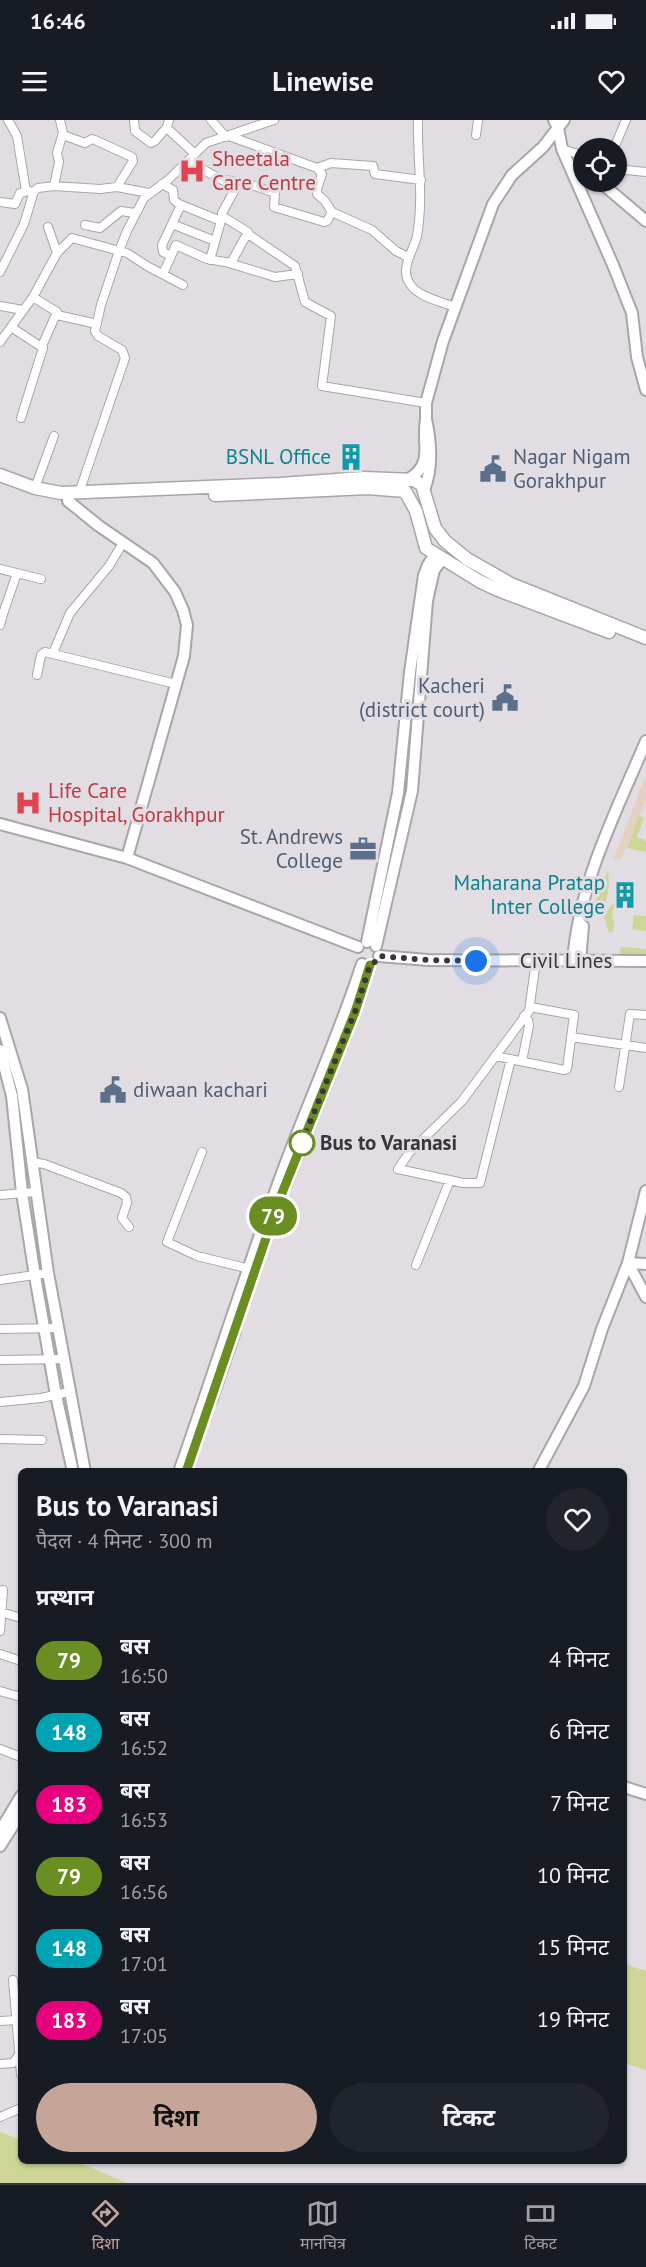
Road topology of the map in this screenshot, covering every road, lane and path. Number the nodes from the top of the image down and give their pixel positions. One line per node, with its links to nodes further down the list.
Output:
1 (8, 120): 31 (street)
2 (134, 120): 10 (street)
3 (211, 120): 15 (street)
4 (246, 120): 12 (street)
5 (274, 120): 12 (street)
6 (418, 120): 26 (street)
7 (478, 120): 14 (street)
8 (626, 120): 16 (street)
9 (58, 122): 13 (street)
10 (168, 123): 19 (street)
11 (559, 123): 17 (main road); 57 (main road)
12 (251, 128): 15 (street)
13 (63, 135): 29 (street); 30 (street)
14 (476, 135)
15 (227, 137): 19 (street); 23 (street)
16 (618, 138)
17 (562, 149): 18 (street); 21 (main road)
18 (573, 152)
19 (195, 154): 20 (street)
20 (188, 161): 27 (street); 28 (street)
21 (570, 166): 22 (main road); 64 (main road)
22 (573, 167)
23 (317, 168): 26 (street); 36 (street)
24 (627, 170): 25 (street)
25 (646, 172)
26 (422, 180): 48 (street)
27 (239, 182): 36 (street); 38 (street)
28 (162, 184): 33 (street); 35 (street)
29 (54, 186): 30 (street); 31 (street)
30 (117, 187): 33 (street)
31 (30, 191): 34 (street); 51 (street)
32 (612, 192): 39 (main road)
33 (149, 193): 37 (street)
34 (0, 202)
35 (181, 205): 38 (street); 40 (street)
36 (332, 212): 48 (street)
37 (135, 213): 41 (street); 45 (street)
38 (221, 218): 43 (street); 44 (street)
39 (646, 221)
40 (172, 224): 44 (street); 47 (street)
41 (85, 225)
42 (48, 227): 46 (street)
43 (248, 234): 50 (street); 53 (street)
44 (215, 241): 49 (street)
45 (119, 251): 46 (street); 52 (street); 60 (street)
46 (57, 253): 55 (street)
47 (171, 256): 49 (street); 52 (street)
48 (408, 257): 57 (street)
49 (210, 260): 50 (street)
50 (229, 263): 53 (street)
51 (0, 272)
52 (163, 274): 54 (street)
53 (298, 274): 65 (street)
54 (183, 285)
55 (33, 297): 58 (street); 59 (street)
56 (0, 306): 58 (street)
57 (455, 307): 65 (main road)
58 (23, 310): 61 (street)
59 (57, 315): 60 (street); 63 (street)
60 (96, 324): 75 (street)
61 (11, 327): 62 (street); 63 (street)
62 (0, 342)
63 (42, 346): 66 (street)
64 (646, 390)
65 (426, 402): 67 (main road)
66 (21, 418)
67 (426, 419): 71 (main road); 74 (main road)
68 (54, 435): 72 (street)
69 (0, 475): 72 (main road)
70 (0, 484): 76 (main road)
71 (407, 485): 73 (main road); 74 (main road); 79 (main road)
72 (35, 488): 75 (main road)
73 (247, 490): 75 (main road); 76 (main road)
74 (424, 490): 78 (main road)
75 (79, 492)
76 (68, 501): 77 (main road)
77 (123, 543): 87 (street); 89 (main road)
78 (448, 543): 79 (main road); 85 (main road)
79 (435, 553): 86 (main road); 94 (main road); 94 (main road)
80 (0, 569): 81 (street)
81 (17, 573): 82 (street); 83 (street)
82 (41, 579)
83 (2, 613): 84 (street)
84 (0, 625)
85 (646, 638)
86 (646, 647)
87 (53, 653): 88 (street); 89 (street)
88 (37, 675)
89 (176, 684): 93 (main road)
90 (646, 741): 96 (main road)
91 (646, 758): 96 (main road)
92 (0, 824): 93 (main road, Civil Lines)
93 (127, 858): 94 (main road, Civil Lines)
94 (367, 954): 95 (main road, Civil Lines); 123 (main road)
95 (536, 961): 96 (main road, Civil Lines); 98 (street)
96 (577, 961): 97 (main road, Civil Lines)
97 (646, 961)
98 (530, 1006): 100 (street); 102 (street)
99 (646, 1015): 103 (street)
100 (524, 1016): 106 (street); 108 (street)
101 (0, 1018): 105 (main road)
102 (571, 1037): 103 (street); 108 (street)
103 (625, 1045): 104 (street); 111 (street)
104 (646, 1048)
105 (3, 1051): 109 (main road); 110 (main road)
106 (495, 1056): 107 (street); 114 (street)
107 (511, 1059): 108 (street); 114 (street)
108 (522, 1061)
109 (18, 1071): 110 (street); 113 (main road)
110 (3, 1074): 117 (main road)
111 (619, 1087)
112 (202, 1152): 123 (street)
113 (32, 1162): 116 (main road); 119 (street)
114 (450, 1180): 122 (street)
115 (646, 1191): 120 (main road)
116 (35, 1192): 117 (street); 124 (main road)
117 (22, 1193): 118 (street); 125 (main road)
118 (0, 1195)
119 (129, 1227)
120 (628, 1263): 121 (main road); 127 (main road); 143 (main road)
121 (646, 1264)
122 (416, 1265)
123 (251, 1269): 141 (main road); 142 (main road)
124 (48, 1273): 125 (street); 128 (main road)
125 (35, 1276): 126 (street); 130 (main road)
126 (0, 1280)
127 (646, 1297)
128 (57, 1328): 130 (street); 131 (main road)
129 (0, 1329): 130 (street)
130 (45, 1330): 133 (main road)
131 (63, 1359): 133 (street); 134 (main road)
132 (0, 1360): 133 (street)
133 (51, 1361): 135 (main road)
134 (69, 1392): 135 (street); 140 (main road)
135 (56, 1395): 136 (street); 139 (main road)
136 (0, 1402)
137 (0, 1439): 138 (street)
138 (42, 1440)
139 (72, 1468)
140 (84, 1468)
141 (180, 1468)
142 (187, 1468)
143 (540, 1468)
144 (3, 1590): 145 (street)
145 (2, 1612): 146 (street); 147 (street)
146 (18, 1616)
147 (0, 1631)
148 (0, 1654): 149 (street)
149 (18, 1660)
150 (0, 1691): 151 (street)
151 (18, 1696)
152 (0, 1749): 153 (street)
153 (18, 1756)
154 (627, 1788): 155 (main road)
155 (646, 1794)
156 (18, 1800): 157 (main road)
157 (4, 1817): 159 (main road)
158 (18, 1817): 160 (main road)
159 (0, 1831)
160 (0, 1846)
161 (13, 1980): 162 (street)
162 (16, 2020): 163 (street); 164 (street)
163 (0, 2021)
164 (18, 2038)
165 (18, 2057): 166 (street)
166 (0, 2064)
167 (18, 2109): 168 (street)
168 (0, 2117)

